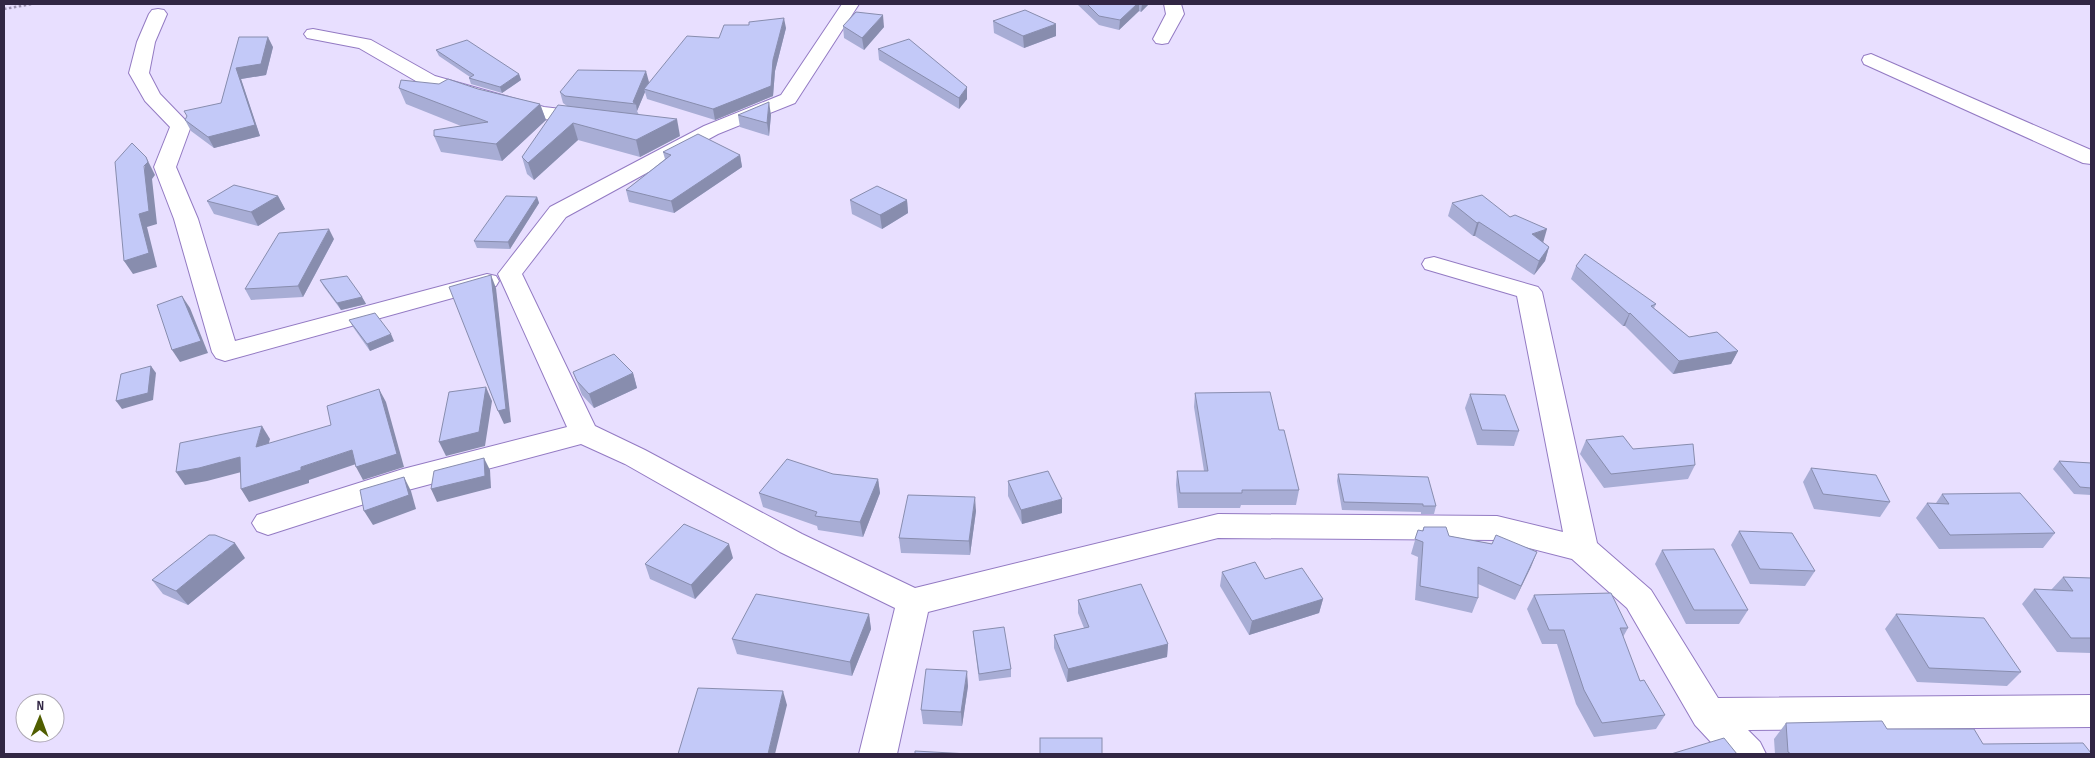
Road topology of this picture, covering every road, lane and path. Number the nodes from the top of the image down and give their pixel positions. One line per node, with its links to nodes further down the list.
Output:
1 (32, 4): 4 (path)
2 (850, 4): 11 (street)
3 (1174, 4): 7 (street)
4 (4, 10)
5 (158, 14): 14 (street)
6 (313, 34): 9 (street)
7 (1162, 40)
8 (1871, 60): 12 (street)
9 (603, 119)
10 (682, 127): 11 (street)
11 (711, 130): 14 (street)
12 (2090, 157)
13 (1434, 264): 17 (street)
14 (510, 274): 15 (street)
15 (584, 433): 16 (street); 18 (street)
16 (268, 523)
17 (1582, 549): 18 (street); 20 (street)
18 (913, 602): 21 (street)
19 (2091, 711): 20 (street)
20 (1708, 714): 22 (street)
21 (878, 754)
22 (1747, 754)

